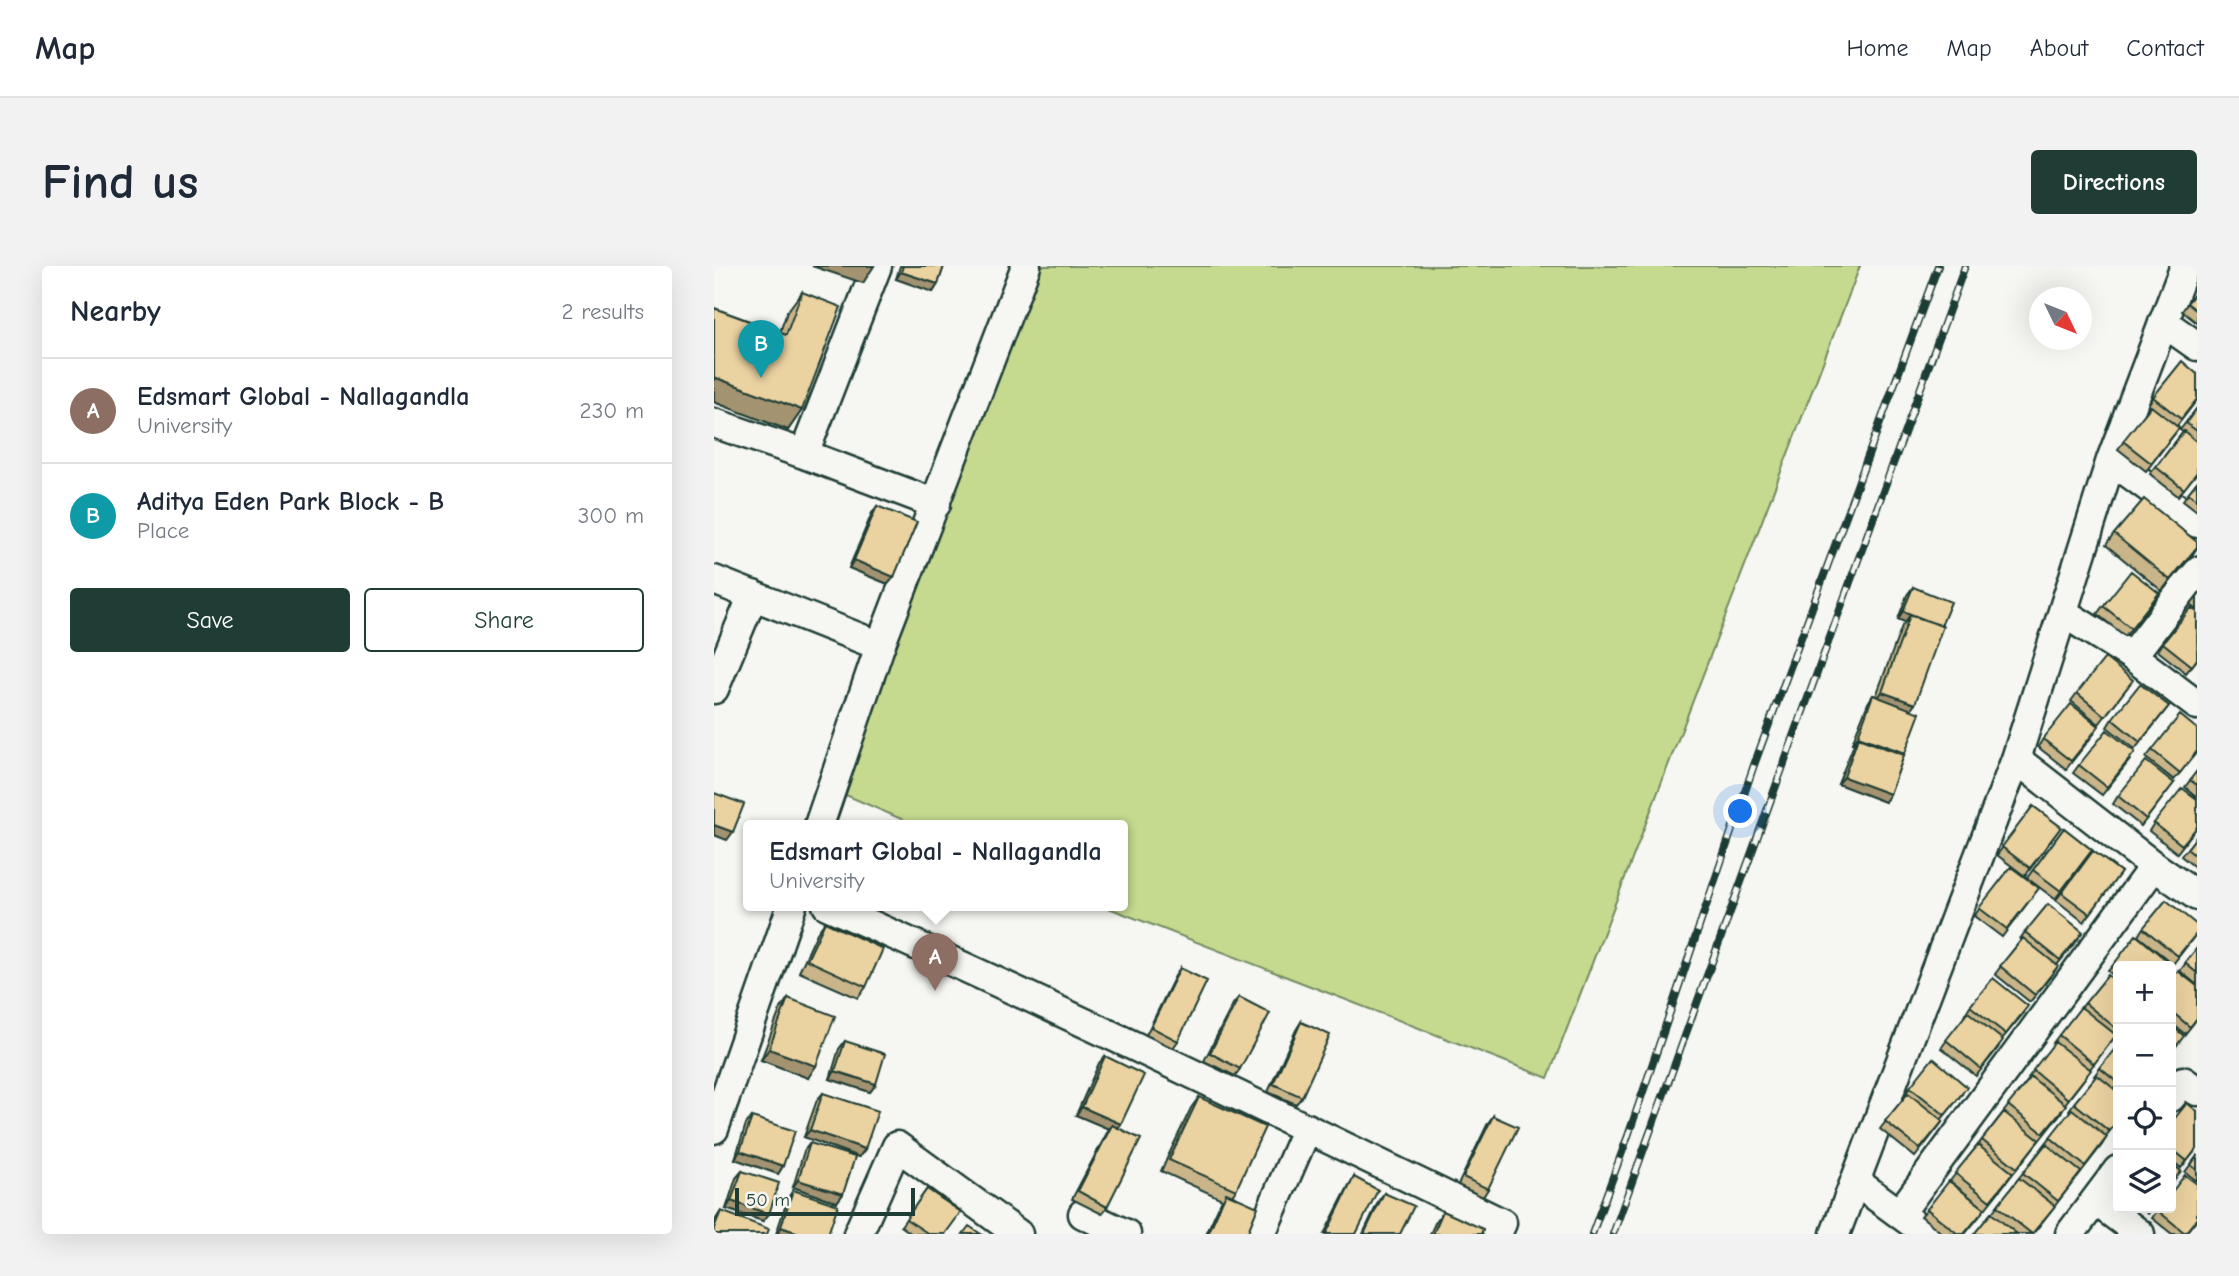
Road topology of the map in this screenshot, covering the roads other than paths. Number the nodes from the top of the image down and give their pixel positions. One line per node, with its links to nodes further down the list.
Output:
1 (877, 266): 7 (street)
2 (1026, 266): 9 (street)
3 (2185, 266): 4 (street)
4 (2163, 322): 5 (street); 8 (street)
5 (2197, 346)
6 (714, 423): 7 (street)
7 (804, 454): 9 (street)
8 (2111, 460): 10 (street); 14 (street)
9 (936, 504): 15 (street)
10 (2197, 523)
11 (2197, 571): 16 (street)
12 (714, 580): 13 (street)
13 (753, 595): 15 (street); 17 (street)
14 (2064, 613): 16 (street); 19 (street)
15 (880, 646): 20 (street)
16 (2133, 656): 18 (street)
17 (714, 689)
18 (2197, 705)
19 (2016, 759): 21 (street); 29 (street)
20 (821, 820)
21 (2154, 866): 22 (street); 31 (street)
22 (2197, 896)
23 (789, 911): 25 (street)
24 (841, 911): 26 (street)
25 (724, 1066): 27 (street)
26 (1307, 1128): 36 (street); 37 (street)
27 (714, 1129)
28 (2113, 1177): 30 (street)
29 (1855, 1181): 31 (street); 38 (street)
30 (2096, 1201): 40 (street); 41 (street)
31 (1900, 1213): 39 (street)
32 (1083, 1214): 35 (street)
33 (858, 1234): 34 (street)
34 (1018, 1234)
35 (1126, 1234)
36 (1261, 1234)
37 (1497, 1234)
38 (1835, 1234)
39 (1927, 1234)
40 (2070, 1234)
41 (2140, 1234)

